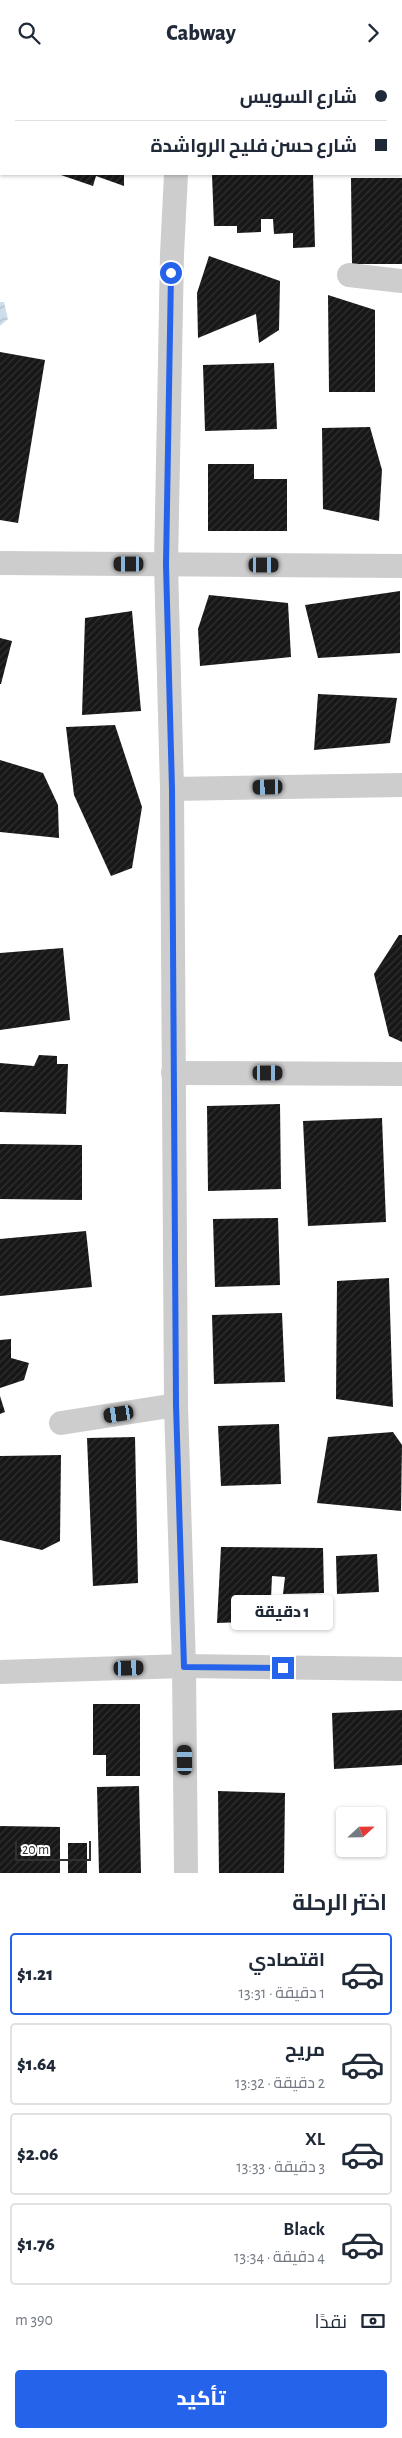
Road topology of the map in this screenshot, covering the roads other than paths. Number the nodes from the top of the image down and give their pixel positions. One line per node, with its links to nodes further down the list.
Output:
1 (176, 175): 5 (street)
2 (349, 275): 3 (street)
3 (402, 281)
4 (0, 563): 5 (street)
5 (166, 565): 6 (street); 8 (street)
6 (402, 566)
7 (402, 785): 8 (street)
8 (172, 789): 9 (street)
9 (173, 1073): 10 (street); 11 (street)
10 (402, 1074)
11 (176, 1405): 12 (street); 13 (street)
12 (61, 1423)
13 (184, 1667): 14 (street); 15 (street); 16 (street)
14 (402, 1669)
15 (0, 1672)
16 (186, 1873)

